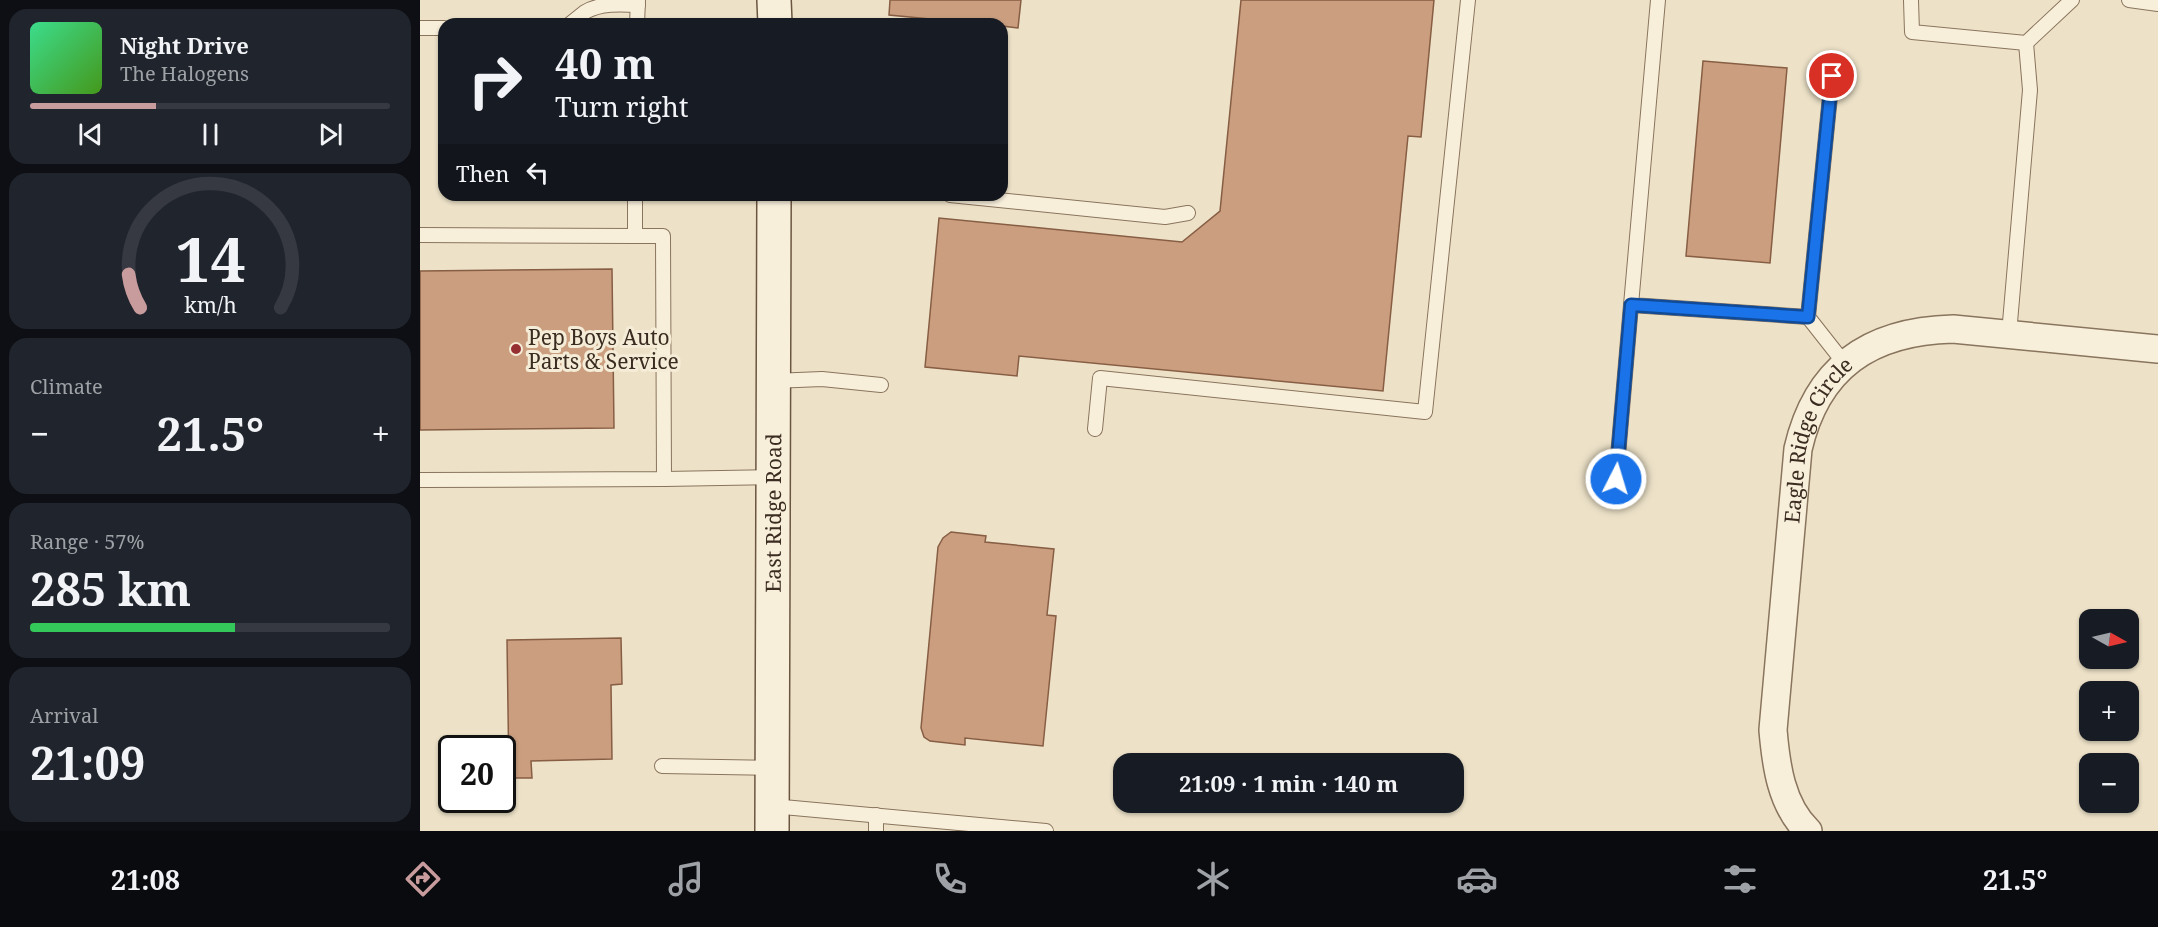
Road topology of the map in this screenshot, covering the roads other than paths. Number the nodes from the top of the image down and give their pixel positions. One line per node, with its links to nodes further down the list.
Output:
1 (774, 0): 11 (main road)
2 (1468, 0): 29 (lane)
3 (1658, 0): 22 (lane)
4 (1911, 0): 14 (lane)
5 (2072, 0): 14 (lane)
6 (2129, 0): 8 (lane)
7 (638, 2): 9 (lane); 10 (lane)
8 (2158, 4)
9 (578, 18)
10 (638, 18)
11 (775, 18)
12 (420, 28): 13 (lane)
13 (438, 28)
14 (2026, 43): 24 (lane)
15 (1832, 76): 23 (lane)
16 (635, 201): 21 (lane)
17 (774, 201): 27 (main road, East Ridge Road)
18 (1008, 201): 19 (lane)
19 (1188, 213)
20 (420, 235): 21 (lane)
21 (635, 236): 31 (lane)
22 (1631, 305): 23 (lane); 32 (lane)
23 (1808, 317): 26 (lane)
24 (2008, 334): 25 (street, Eagle Ridge Circle); 26 (street, Eagle Ridge Circle)
25 (2158, 349)
26 (1845, 364): 40 (street, Eagle Ridge Circle)
27 (773, 381): 28 (lane); 30 (main road, East Ridge Road)
28 (881, 385)
29 (1095, 429)
30 (773, 477): 31 (lane); 35 (main road, East Ridge Road)
31 (664, 479): 33 (lane)
32 (1616, 479)
33 (420, 480)
34 (662, 766): 35 (lane)
35 (772, 768): 37 (main road, East Ridge Road)
36 (876, 815): 37 (lane); 38 (lane); 39 (lane)
37 (772, 818)
38 (876, 831)
39 (1046, 831)
40 (1808, 831)

